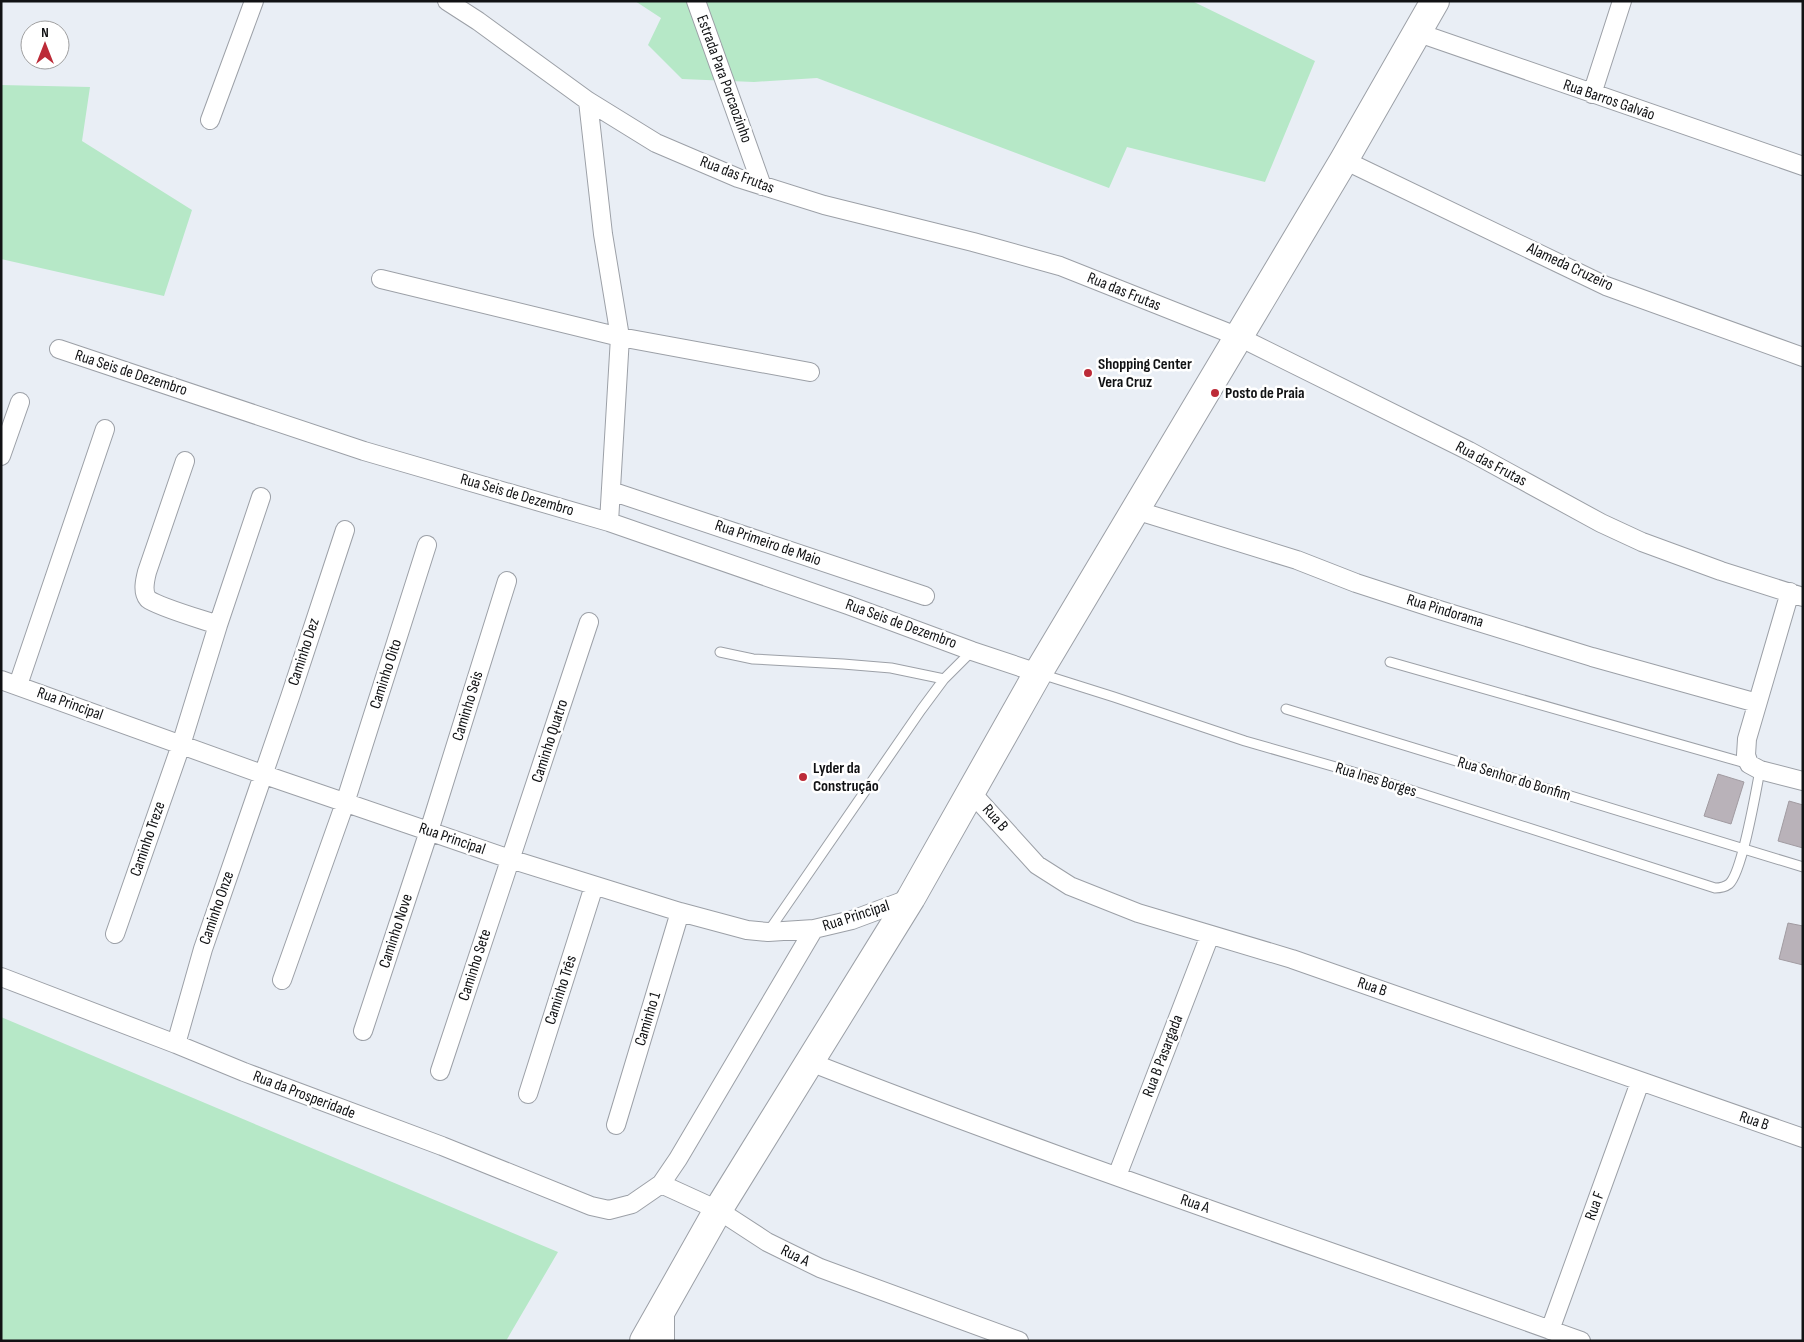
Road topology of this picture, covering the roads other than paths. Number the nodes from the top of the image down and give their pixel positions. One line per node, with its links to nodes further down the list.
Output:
1 (254, 1): 9 (street)
2 (447, 1): 8 (street, Rua das Frutas)
3 (696, 1): 12 (street, Estrada Para Porcaozinho)
4 (1435, 1): 6 (main road)
5 (1622, 1): 7 (street)
6 (1416, 32): 7 (street, Rua Barros Galvão); 10 (main road)
7 (1592, 94): 11 (street, Rua Barros Galvão)
8 (588, 101): 12 (street, Rua das Frutas); 14 (street)
9 (210, 120)
10 (1344, 160): 15 (main road); 17 (street, Alameda Cruzeiro)
11 (1803, 166)
12 (762, 186): 15 (street, Rua das Frutas)
13 (381, 280): 14 (street)
14 (620, 337): 18 (street); 23 (street)
15 (1239, 338): 25 (main road); 30 (street, Rua das Frutas)
16 (58, 349): 26 (street, Rua Seis de Dezembro)
17 (1803, 357)
18 (810, 372)
19 (20, 402): 21 (street)
20 (105, 429): 40 (street)
21 (1, 456)
22 (185, 461): 33 (street)
23 (610, 491): 26 (street); 31 (street, Rua Primeiro de Maio)
24 (261, 497): 33 (street, Caminho Treze)
25 (1135, 510): 37 (main road); 41 (street, Rua Pindorama)
26 (609, 522): 34 (street, Rua Seis de Dezembro)
27 (344, 530): 45 (street, Caminho Dez)
28 (427, 546): 48 (street, Caminho Oito)
29 (507, 580): 49 (street, Caminho Seis)
30 (1796, 594): 41 (street)
31 (925, 596)
32 (589, 622): 51 (street, Caminho Quatro)
33 (218, 625): 43 (street, Caminho Treze)
34 (972, 651): 37 (street, Rua Seis de Dezembro); 38 (lane)
35 (720, 652): 38 (lane)
36 (1390, 662): 44 (lane)
37 (1038, 673): 47 (main road); 50 (lane, Rua Ines Borges)
38 (944, 679): 57 (lane)
39 (1, 680): 40 (street, Rua Principal)
40 (18, 685): 43 (street, Rua Principal)
41 (1757, 703): 44 (street)
42 (1286, 709): 50 (lane, Rua Senhor do Bonfim)
43 (181, 745): 45 (street, Rua Principal); 58 (street, Caminho Treze)
44 (1755, 767): 46 (street); 50 (lane)
45 (262, 774): 48 (street, Rua Principal); 63 (street, Caminho Onze)
46 (1803, 782)
47 (970, 791): 54 (main road); 59 (street, Rua B)
48 (344, 803): 49 (street, Rua Principal); 61 (street, Caminho Oito)
49 (429, 831): 51 (street, Rua Principal); 62 (street, Caminho Nove)
50 (1743, 849): 52 (lane, Rua Senhor do Bonfim)
51 (510, 859): 53 (street, Rua Principal); 65 (street, Caminho Sete)
52 (1803, 867)
53 (594, 886): 55 (street, Rua Principal); 67 (street, Caminho Três)
54 (911, 898): 56 (street, Rua Principal); 64 (main road)
55 (680, 912): 57 (street, Rua Principal); 68 (street, Caminho 1)
56 (814, 929): 57 (street, Rua Principal); 71 (street)
57 (768, 932)
58 (115, 934)
59 (1210, 935): 66 (street, Rua B); 70 (street, Rua B Pasargada)
60 (1, 977): 63 (street, Rua da Prosperidade)
61 (282, 980)
62 (363, 1031)
63 (176, 1044): 71 (street, Rua da Prosperidade)
64 (810, 1062): 70 (street, Rua A); 72 (main road)
65 (440, 1071)
66 (1640, 1082): 69 (street, Rua B); 74 (street, Rua F)
67 (528, 1094)
68 (616, 1126)
69 (1803, 1138)
70 (1117, 1176): 74 (street, Rua A)
71 (661, 1184): 72 (street, Rua A)
72 (718, 1210): 73 (main road); 77 (street, Rua A)
73 (665, 1305): 75 (main road); 76 (street)
74 (1550, 1330): 78 (street, Rua A)
75 (644, 1341)
76 (665, 1341)
77 (1019, 1341)
78 (1581, 1341)

